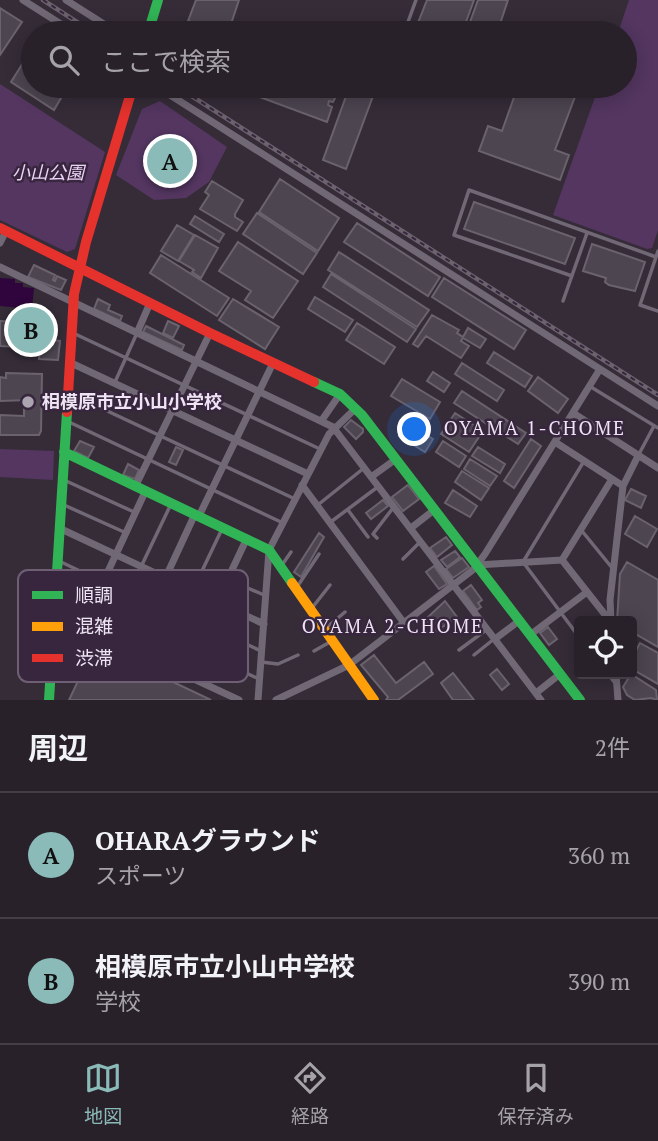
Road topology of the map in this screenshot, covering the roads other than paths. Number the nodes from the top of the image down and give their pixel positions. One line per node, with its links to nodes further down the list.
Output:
1 (23, 0): 5 (street)
2 (66, 0): 6 (street)
3 (158, 0): 7 (street)
4 (416, 0): 8 (lane)
5 (56, 21)
6 (99, 21)
7 (152, 21)
8 (408, 21)
9 (129, 98): 17 (street)
10 (175, 98): 30 (street)
11 (3, 230): 13 (street); 17 (street)
12 (587, 233): 15 (lane); 18 (lane); 18 (lane)
13 (0, 243)
14 (658, 251): 15 (lane)
15 (656, 257): 22 (lane)
16 (0, 267): 20 (street)
17 (79, 268): 20 (street); 21 (street)
18 (572, 276): 19 (lane)
19 (563, 301)
20 (73, 303): 23 (street); 24 (street)
21 (150, 303): 24 (street); 25 (street)
22 (658, 311)
23 (71, 332): 26 (lane); 27 (street)
24 (136, 333): 26 (lane); 28 (street)
25 (211, 333): 28 (street); 29 (street)
26 (126, 358): 31 (lane); 32 (lane)
27 (69, 362): 31 (street); 35 (street)
28 (197, 362): 32 (street); 34 (street)
29 (273, 363): 34 (street); 36 (street)
30 (600, 369): 33 (street); 37 (street)
31 (114, 383): 39 (street)
32 (185, 386): 39 (street); 41 (lane)
33 (590, 386): 40 (street); 44 (lane)
34 (259, 391): 41 (street); 43 (street)
35 (67, 393): 42 (street); 46 (lane)
36 (340, 394): 38 (street); 43 (street)
37 (658, 406)
38 (356, 408): 45 (street); 52 (street)
39 (173, 410): 46 (street); 47 (street)
40 (573, 414): 48 (street); 51 (street)
41 (248, 415): 47 (street); 49 (lane)
42 (66, 421): 50 (street); 53 (lane)
43 (322, 421): 45 (street)
44 (656, 427): 51 (lane)
45 (335, 428): 49 (street); 56 (street)
46 (160, 436): 53 (street); 55 (lane)
47 (236, 440): 55 (street); 58 (street)
48 (555, 442): 54 (street); 95 (street)
49 (321, 449): 58 (street)
50 (64, 452): 60 (street); 65 (street)
51 (638, 456): 57 (street); 64 (street)
52 (396, 459): 59 (street); 73 (street)
53 (149, 460): 65 (street); 66 (lane)
54 (584, 461): 61 (street); 94 (lane)
55 (223, 466): 66 (street); 67 (lane)
56 (364, 468): 59 (street); 70 (lane)
57 (658, 468)
58 (308, 474): 62 (street)
59 (371, 477): 63 (street)
60 (62, 479): 69 (street); 74 (lane)
61 (612, 480): 64 (street); 81 (street)
62 (302, 485): 67 (street); 70 (street)
63 (379, 486): 71 (street); 72 (lane)
64 (623, 486): 98 (street)
65 (141, 488): 68 (street); 74 (street)
66 (212, 490): 75 (street); 76 (lane)
67 (295, 499): 76 (street)
68 (172, 502): 75 (street); 96 (lane)
69 (61, 503): 79 (street); 82 (lane)
70 (317, 506): 77 (street)
71 (394, 506): 80 (street); 85 (lane)
72 (348, 510): 77 (lane); 83 (lane)
73 (434, 510): 80 (street); 95 (street)
74 (136, 512): 82 (street)
75 (197, 515): 78 (street); 104 (street)
76 (283, 523): 87 (street)
77 (330, 523): 120 (street)
78 (223, 527): 84 (street); 105 (lane)
79 (59, 528): 89 (street); 93 (street)
80 (411, 528): 86 (street)
81 (581, 530): 92 (street); 98 (lane)
82 (126, 533): 89 (street)
83 (368, 537)
84 (247, 538): 87 (street); 106 (street)
85 (377, 538)
86 (421, 541): 91 (lane); 108 (street)
87 (269, 550): 97 (street); 112 (street)
88 (290, 552): 97 (lane)
89 (116, 554): 96 (street); 101 (street)
90 (319, 554): 110 (lane)
91 (403, 559)
92 (562, 560): 94 (street); 111 (street)
93 (57, 561): 99 (street); 100 (lane)
94 (523, 562): 95 (street); 115 (lane)
95 (477, 565): 108 (street); 119 (street)
96 (141, 566): 102 (lane); 103 (street)
97 (281, 567): 110 (street)
98 (613, 569): 117 (street)
99 (56, 570)
100 (77, 570)
101 (109, 570)
102 (139, 570)
103 (149, 570)
104 (170, 570)
105 (202, 570)
106 (231, 570)
107 (330, 585): 113 (lane)
108 (453, 585): 120 (street); 122 (street)
109 (248, 588): 112 (lane)
110 (296, 589): 113 (street)
111 (587, 592): 115 (street); 116 (street)
112 (266, 595): 121 (street)
113 (310, 610): 123 (street)
114 (345, 612): 123 (lane)
115 (560, 612): 124 (lane); 125 (street)
116 (607, 616)
117 (610, 616)
118 (248, 617): 121 (street)
119 (519, 621): 125 (street); 126 (street)
120 (404, 622): 137 (street)
121 (264, 624): 131 (street)
122 (486, 629): 126 (street); 129 (lane)
123 (324, 630): 127 (street)
124 (574, 630)
125 (530, 635): 139 (street)
126 (494, 639): 134 (lane); 146 (street)
127 (332, 641): 130 (lane); 137 (street)
128 (248, 645): 131 (lane)
129 (459, 650)
130 (314, 651)
131 (262, 652): 136 (street)
132 (288, 652): 135 (lane)
133 (298, 655): 135 (lane)
134 (474, 655)
135 (290, 659): 136 (lane)
136 (261, 662): 140 (street)
137 (349, 665): 147 (street); 151 (street)
138 (248, 673): 140 (lane)
139 (560, 674): 146 (street); 153 (street)
140 (260, 679): 150 (street)
141 (612, 679): 145 (lane)
142 (617, 679): 145 (street)
143 (50, 682): 148 (street)
144 (200, 682): 149 (street)
145 (618, 686): 154 (street)
146 (536, 693): 152 (street)
147 (371, 699)
148 (49, 700)
149 (239, 700)
150 (258, 700)
151 (276, 700)
152 (541, 700)
153 (580, 700)
154 (618, 700)

